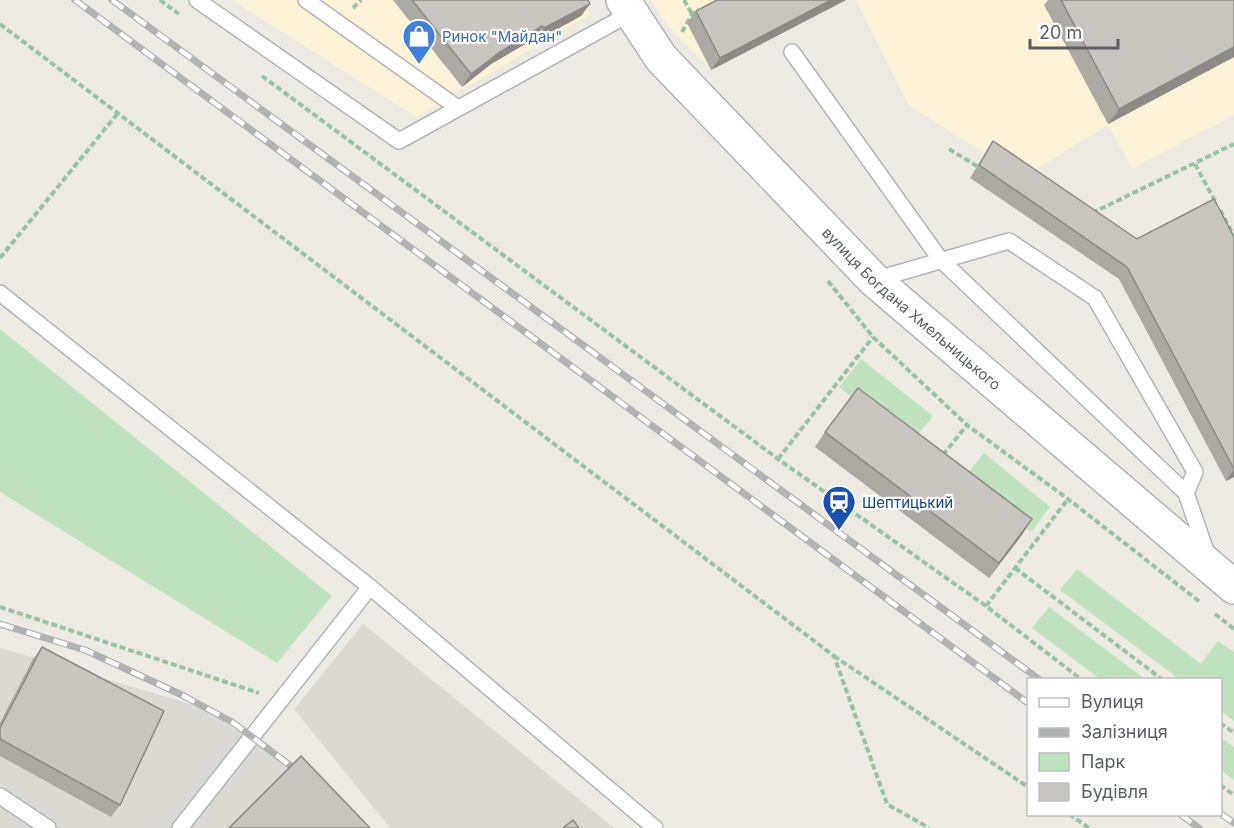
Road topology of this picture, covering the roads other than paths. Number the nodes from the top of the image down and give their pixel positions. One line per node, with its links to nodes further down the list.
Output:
1 (196, 0): 5 (lane)
2 (306, 0): 5 (lane)
3 (627, 6): 5 (lane); 7 (street, вулиця Богдана Хмельницького)
4 (792, 52): 6 (lane)
5 (458, 108)
6 (940, 259): 7 (lane); 9 (lane); 9 (lane)
7 (874, 280): 10 (street, вулиця Богдана Хмельницького)
8 (0, 293): 11 (lane)
9 (1186, 493): 10 (lane)
10 (1224, 579)
11 (370, 587): 14 (lane); 15 (lane)
12 (0, 796): 13 (lane)
13 (48, 828)
14 (180, 828)
15 (655, 828)

